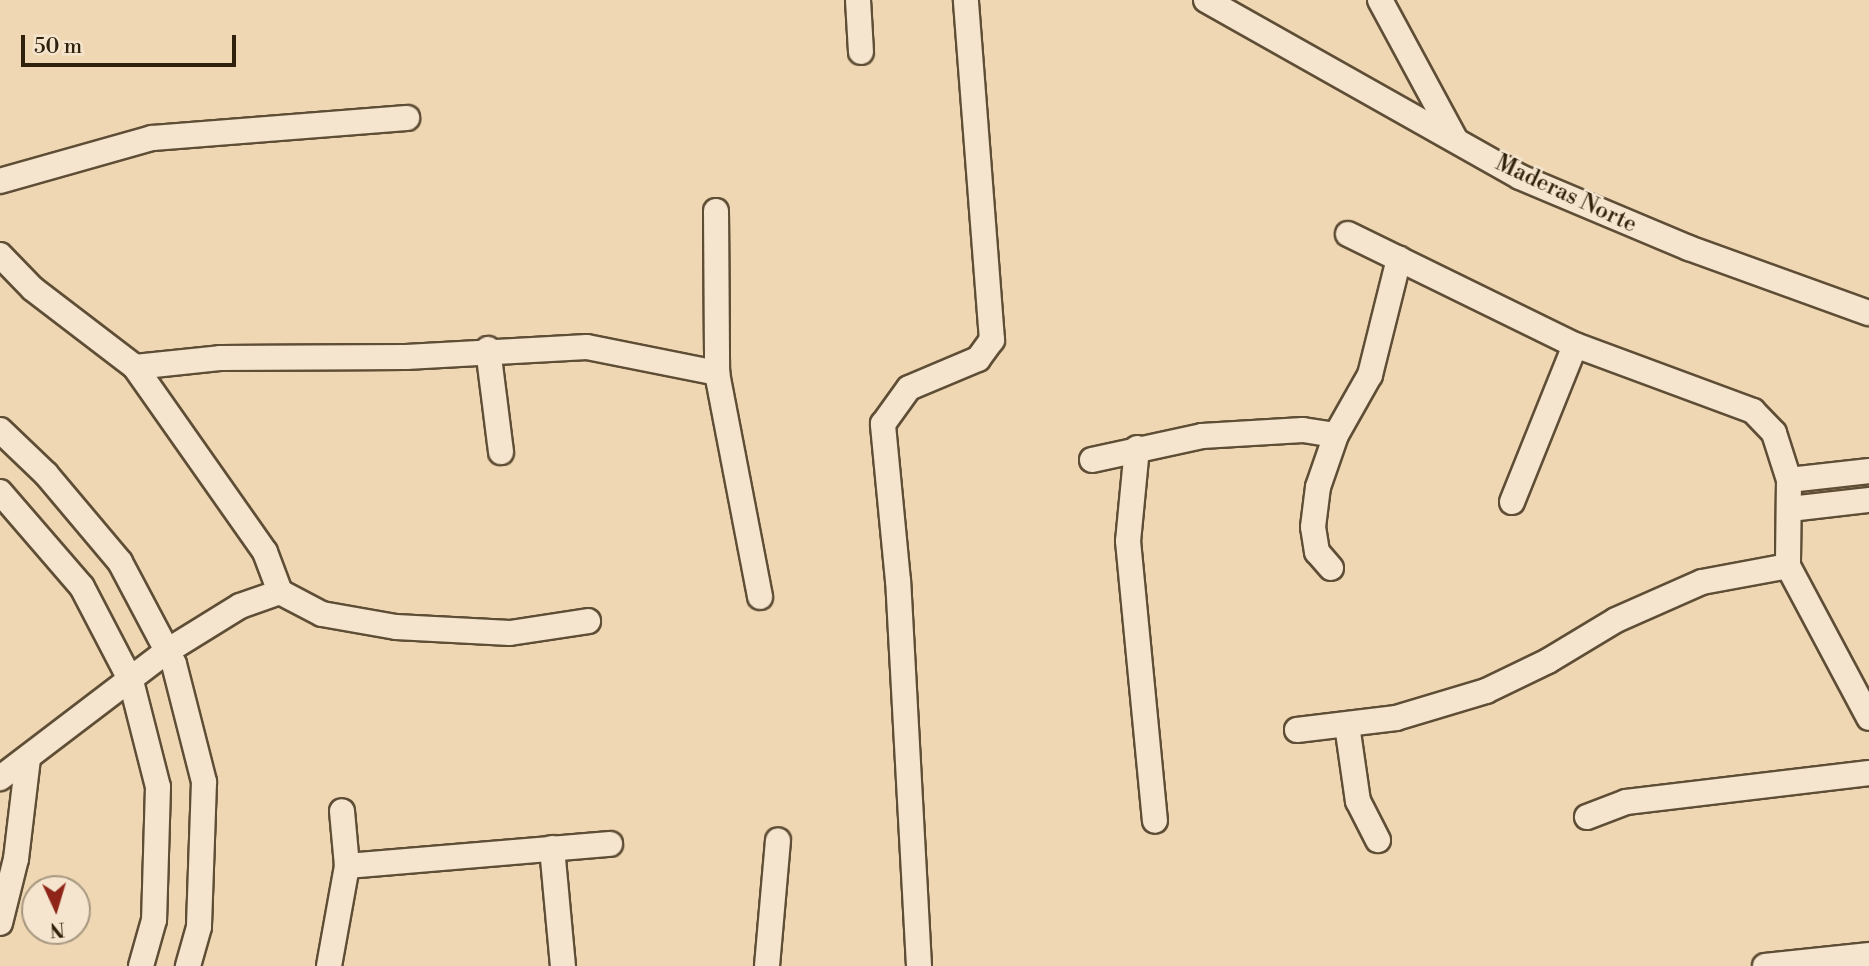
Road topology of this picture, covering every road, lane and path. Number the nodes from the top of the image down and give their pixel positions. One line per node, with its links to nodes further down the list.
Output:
1 (858, 0): 5 (street)
2 (966, 0): 57 (street)
3 (1206, 0): 7 (street, Maderas Norte)
4 (1380, 0): 7 (street)
5 (861, 52)
6 (407, 118): 8 (street)
7 (1454, 138): 13 (street, Maderas Norte)
8 (0, 181)
9 (716, 211): 17 (street)
10 (1348, 234): 12 (street)
11 (0, 255): 16 (street)
12 (1399, 258): 14 (street); 19 (street)
13 (1869, 313)
14 (1575, 345): 24 (street); 27 (street)
15 (488, 349): 16 (street); 17 (street); 21 (street)
16 (135, 367): 31 (street)
17 (717, 373): 32 (street)
18 (0, 430): 34 (street)
19 (1336, 435): 20 (street); 30 (street)
20 (1137, 448): 22 (street); 44 (street)
21 (501, 452)
22 (1092, 460)
23 (1869, 471): 24 (street)
24 (1789, 480): 28 (street)
25 (0, 492): 35 (street)
26 (1869, 500): 28 (street)
27 (1512, 502)
28 (1790, 509): 29 (street)
29 (1788, 566): 36 (street); 37 (street)
30 (1331, 568)
31 (280, 592): 33 (street); 34 (street)
32 (760, 597)
33 (588, 621)
34 (167, 651): 35 (street); 53 (street)
35 (131, 681): 39 (street); 52 (street)
36 (1869, 718)
37 (1347, 725): 38 (street); 46 (street)
38 (1297, 730)
39 (28, 760): 41 (street); 50 (street)
40 (1869, 773): 43 (street)
41 (0, 778)
42 (342, 811): 49 (street)
43 (1587, 817)
44 (1155, 821)
45 (778, 841): 56 (street)
46 (1378, 841)
47 (610, 844): 48 (street)
48 (552, 848): 49 (street); 55 (street)
49 (347, 866): 54 (street)
50 (0, 923)
51 (1869, 955): 58 (street)
52 (141, 966)
53 (188, 966)
54 (329, 966)
55 (563, 966)
56 (767, 966)
57 (919, 966)
58 (1765, 966)

